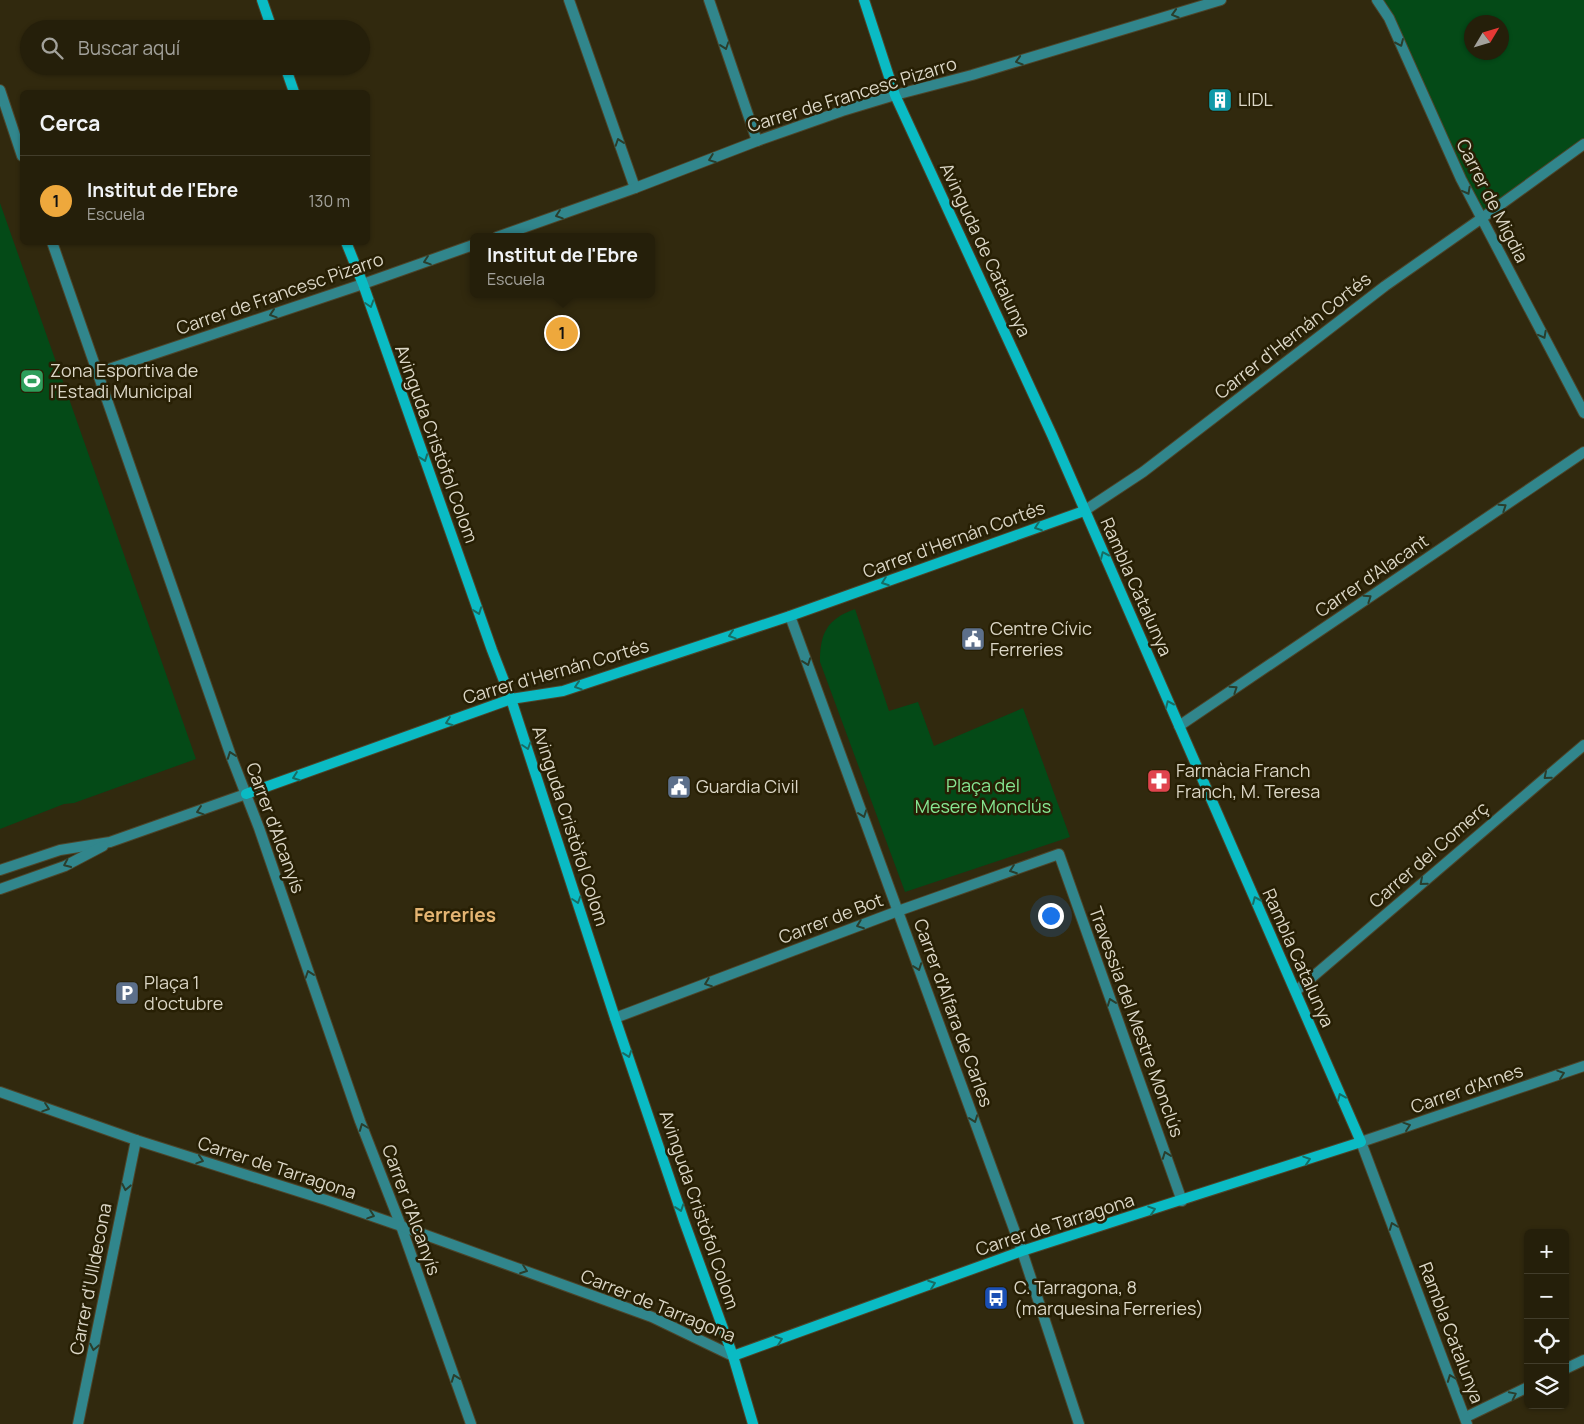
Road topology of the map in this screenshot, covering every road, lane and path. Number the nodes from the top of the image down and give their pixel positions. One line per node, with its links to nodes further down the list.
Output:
1 (262, 0): 7 (street)
2 (569, 0): 15 (street, one-way to 2)
3 (709, 0): 12 (street, one-way to 12)
4 (864, 0): 11 (street, Avinguda de Catalunya)
5 (1221, 0): 11 (street, Carrer de Francesc Pizarro, one-way to 11)
6 (1377, 0): 16 (street, Carrer de Migdia, one-way to 16)
7 (269, 20)
8 (288, 75): 10 (street)
9 (0, 90): 14 (street)
10 (293, 90)
11 (895, 95): 12 (street, Carrer de Francesc Pizarro); 25 (street, Avinguda de Catalunya)
12 (757, 141): 15 (street, Carrer de Francesc Pizarro, one-way to 15)
13 (1584, 144): 16 (street, Carrer d'Hernán Cortés)
14 (20, 150)
15 (635, 188): 17 (street, Carrer de Francesc Pizarro, one-way to 17)
16 (1482, 218): 23 (street, Carrer de Migdia, one-way to 23); 25 (street, Carrer d'Hernán Cortés)
17 (508, 233)
18 (53, 245): 22 (street, Carrer d'Alcanyís)
19 (347, 245): 21 (street, Avinguda Cristòfol Colom)
20 (470, 246): 21 (street, Carrer de Francesc Pizarro, one-way to 21)
21 (363, 284): 22 (street, Carrer de Francesc Pizarro, one-way to 22); 27 (street, Avinguda Cristòfol Colom, one-way to 27)
22 (97, 373): 30 (street, Carrer d'Alcanyís, one-way to 22)
23 (1584, 413)
24 (1584, 452): 28 (street, Carrer d'Alacant, one-way to 24)
25 (1084, 511): 26 (street, Carrer d'Hernán Cortés, one-way to 26); 28 (street, Rambla Catalunya, one-way to 25)
26 (790, 616): 27 (street, Carrer d'Hernán Cortés, one-way to 27); 35 (street, Carrer d'Alfara de Carles, one-way to 35)
27 (512, 699): 30 (street, Carrer d'Hernán Cortés, one-way to 30); 37 (street, Avinguda Cristòfol Colom, one-way to 37)
28 (1179, 726): 36 (street, Rambla Catalunya, one-way to 28)
29 (1584, 744): 36 (street, Carrer del Comerç, one-way to 36)
30 (246, 794): 31 (street, one-way to 31); 43 (street, Carrer d'Alcanyís, one-way to 30)
31 (110, 842): 33 (street); 34 (street, one-way to 34)
32 (1059, 854): 35 (street, Carrer de Bot, one-way to 35); 42 (street, Travessia del Mestre Monclús, one-way to 32)
33 (0, 870)
34 (0, 889)
35 (898, 911): 37 (street, Carrer de Bot, one-way to 37); 44 (street, Carrer d'Alfara de Carles, one-way to 44)
36 (1296, 991): 41 (street, Rambla Catalunya, one-way to 36)
37 (616, 1018): 45 (street, Avinguda Cristòfol Colom, one-way to 45)
38 (1584, 1066): 41 (street, Carrer d'Arnes, one-way to 38)
39 (0, 1092): 40 (street, Carrer de Tarragona, one-way to 40)
40 (136, 1140): 43 (street, Carrer de Tarragona, one-way to 43); 50 (street, Carrer d'Ulldecona, one-way to 50)
41 (1361, 1142): 42 (street, Carrer de Tarragona, one-way to 41); 49 (street, Rambla Catalunya, one-way to 41)
42 (1182, 1201): 44 (street, Carrer de Tarragona, one-way to 42)
43 (401, 1226): 45 (street, Carrer de Tarragona, one-way to 45); 51 (street, Carrer d'Alcanyís, one-way to 43)
44 (1022, 1251): 45 (street, Carrer de Tarragona, one-way to 44); 53 (street, Carrer d'Alfara de Carles)
45 (734, 1356): 52 (street, Avinguda Cristòfol Colom)
46 (1584, 1360): 47 (street)
47 (1569, 1367)
48 (1524, 1389): 49 (street, one-way to 48)
49 (1467, 1421)
50 (78, 1424)
51 (472, 1424)
52 (753, 1424)
53 (1079, 1424)

